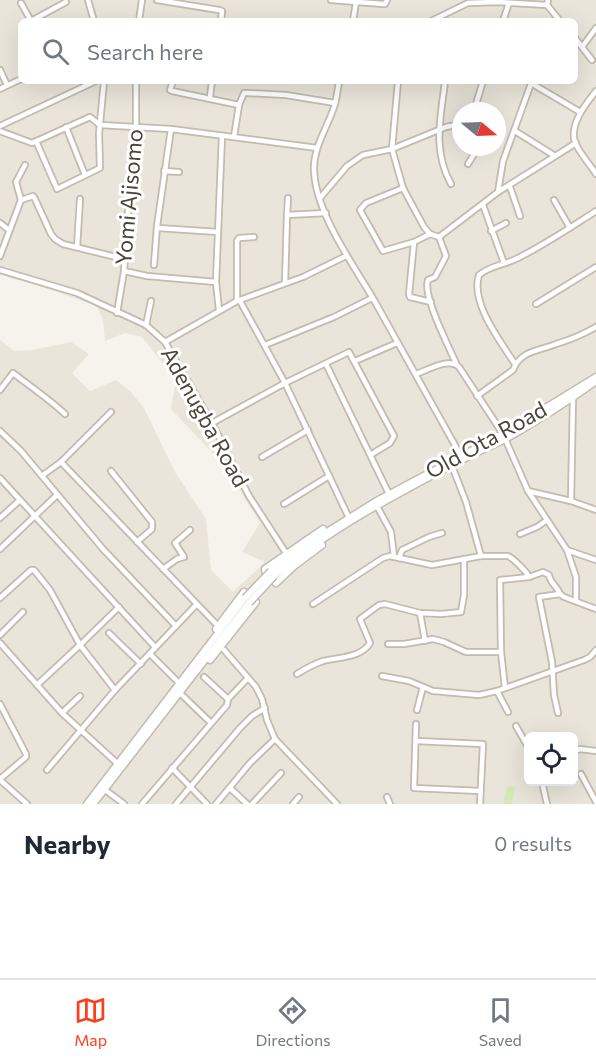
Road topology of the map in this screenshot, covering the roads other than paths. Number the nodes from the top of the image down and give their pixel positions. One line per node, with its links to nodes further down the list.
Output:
1 (88, 0): 16 (street)
2 (142, 0): 17 (street)
3 (157, 0): 6 (street)
4 (332, 0): 7 (street)
5 (387, 0): 7 (street)
6 (176, 2): 18 (street)
7 (356, 2): 19 (street)
8 (463, 2): 11 (street); 20 (street)
9 (21, 3): 14 (street)
10 (66, 3): 15 (street)
11 (509, 3): 12 (street); 21 (street)
12 (548, 3): 13 (street)
13 (553, 13): 22 (street); 23 (street)
14 (29, 18)
15 (37, 18)
16 (93, 18)
17 (139, 18)
18 (221, 18)
19 (353, 18)
20 (440, 18)
21 (504, 18)
22 (552, 18)
23 (557, 18)
24 (596, 28): 26 (street)
25 (578, 42): 26 (street)
26 (582, 47): 27 (street)
27 (592, 60)
28 (0, 70): 41 (street)
29 (18, 80): 41 (street)
30 (90, 84): 50 (street)
31 (104, 84): 49 (street)
32 (136, 84): 51 (street, Yomi Ajisomo)
33 (172, 84): 44 (street)
34 (212, 84): 44 (street)
35 (338, 84): 46 (street)
36 (398, 84): 63 (street)
37 (445, 84): 55 (street)
38 (482, 84): 45 (street)
39 (530, 84): 57 (street)
40 (534, 84): 48 (street)
41 (7, 85): 42 (street)
42 (0, 89)
43 (596, 91): 48 (street)
44 (210, 97): 47 (street)
45 (477, 102)
46 (335, 103): 47 (street); 62 (street)
47 (239, 105): 59 (street)
48 (580, 112): 61 (street)
49 (100, 125): 51 (street); 53 (street); 71 (street)
50 (0, 126)
51 (136, 126): 54 (street); 100 (street, Yomi Ajisomo)
52 (452, 126): 55 (street)
53 (66, 127): 60 (street); 71 (street)
54 (171, 129): 58 (street); 68 (street)
55 (438, 130): 63 (street); 72 (street)
56 (0, 131): 60 (street)
57 (515, 131): 65 (street); 75 (street)
58 (222, 136): 59 (street); 92 (street)
59 (234, 137): 62 (street)
60 (36, 141): 71 (street)
61 (576, 143): 65 (street); 70 (street)
62 (317, 148): 77 (street)
63 (392, 149): 74 (street); 77 (street)
64 (473, 156): 66 (street)
65 (555, 156): 73 (street)
66 (468, 164)
67 (25, 165): 79 (street)
68 (164, 171): 69 (street); 88 (street)
69 (179, 172)
70 (596, 174)
71 (85, 175)
72 (450, 184)
73 (510, 187): 75 (street); 85 (street)
74 (403, 188): 93 (street); 96 (street)
75 (498, 192): 81 (street)
76 (288, 198): 84 (street)
77 (320, 198): 83 (street)
78 (80, 199): 97 (street)
79 (21, 200): 90 (street); 97 (street)
80 (554, 200): 89 (street)
81 (483, 205): 91 (street); 95 (street)
82 (596, 211): 89 (street)
83 (326, 213): 84 (street); 99 (street)
84 (287, 216): 107 (street)
85 (520, 216)
86 (0, 223): 90 (street)
87 (506, 223): 91 (street)
88 (158, 228): 92 (street); 102 (street)
89 (570, 228): 101 (street)
90 (9, 230): 98 (street)
91 (492, 231): 101 (street)
92 (218, 232): 106 (street)
93 (430, 234): 95 (street); 96 (street)
94 (254, 237): 110 (street)
95 (439, 237): 111 (street)
96 (414, 242): 111 (street)
97 (77, 248): 100 (street)
98 (0, 256)
99 (346, 256): 107 (street); 108 (street)
100 (124, 259): 105 (street, Yomi Ajisomo)
101 (504, 262): 123 (street)
102 (154, 265)
103 (596, 267): 112 (street)
104 (0, 270): 114 (street, Adenugba Road)
105 (124, 271): 106 (street); 114 (street, Yomi Ajisomo)
106 (216, 282): 113 (street)
107 (285, 283): 110 (street)
108 (372, 298): 118 (street); 119 (street)
109 (151, 301): 115 (street)
110 (239, 301): 113 (street); 119 (street)
111 (431, 302): 122 (street)
112 (536, 304)
113 (219, 310): 117 (street)
114 (117, 313): 115 (street, Adenugba Road)
115 (146, 325): 117 (street, Adenugba Road)
116 (596, 327): 123 (street)
117 (165, 342): 132 (street, Adenugba Road)
118 (397, 343): 120 (street); 124 (street)
119 (265, 345): 126 (street)
120 (355, 361): 121 (street); 136 (street)
121 (326, 364): 126 (street); 136 (street)
122 (457, 364): 124 (street); 128 (street)
123 (515, 364): 128 (street)
124 (416, 374): 137 (street)
125 (596, 379): 129 (street, Old Ota Road); 135 (street, Old Ota Road)
126 (285, 383): 132 (street); 133 (street)
127 (0, 390): 131 (street)
128 (477, 396): 135 (street)
129 (573, 398): 135 (street, Old Ota Road); 149 (street)
130 (111, 412): 139 (street)
131 (65, 414)
132 (212, 423): 164 (street, Adenugba Road)
133 (308, 430): 138 (street); 143 (street)
134 (0, 432): 142 (street)
135 (504, 436): 137 (street, Old Ota Road); 140 (street, Old Ota Road); 145 (street)
136 (372, 454): 146 (street)
137 (461, 456): 146 (street, Old Ota Road)
138 (262, 457)
139 (61, 462): 142 (street); 161 (street)
140 (452, 466): 151 (street, Old Ota Road); 165 (street)
141 (111, 471): 161 (street)
142 (43, 475): 147 (street)
143 (329, 476): 150 (street); 155 (street)
144 (0, 478): 148 (street)
145 (528, 491): 149 (street); 156 (street)
146 (389, 494): 151 (street, Old Ota Road)
147 (57, 495): 153 (street); 180 (street)
148 (20, 500): 153 (street); 154 (street)
149 (571, 501): 152 (street)
150 (284, 504)
151 (376, 504): 155 (street); 157 (street); 166 (street)
152 (596, 510)
153 (36, 515): 162 (street); 176 (street)
154 (0, 518)
155 (349, 518): 157 (street)
156 (547, 520): 160 (street); 163 (street)
157 (335, 529): 164 (street); 164 (street); 196 (street, bridge)
158 (190, 530): 169 (street)
159 (442, 533): 166 (street)
160 (520, 534)
161 (138, 542): 169 (street)
162 (0, 549)
163 (567, 550): 168 (street); 173 (street)
164 (286, 553)
165 (481, 556): 167 (street); 170 (street)
166 (397, 557): 167 (street); 174 (street)
167 (464, 559): 179 (street)
168 (596, 560)
169 (163, 569): 175 (street)
170 (530, 577): 171 (street); 191 (street)
171 (560, 594): 173 (street); 197 (street)
172 (0, 598): 187 (street)
173 (576, 600): 177 (street)
174 (314, 604)
175 (196, 605): 180 (street); 181 (street)
176 (119, 606): 187 (street); 188 (street)
177 (596, 609)
178 (23, 612): 183 (street)
179 (420, 613): 184 (street); 198 (street)
180 (176, 626): 188 (street)
181 (218, 626): 196 (street); 196 (street)
182 (109, 633): 195 (street)
183 (0, 635)
184 (424, 641): 186 (street); 191 (street)
185 (0, 643): 203 (street)
186 (388, 644)
187 (81, 645): 203 (street); 206 (street)
188 (156, 647): 192 (street)
189 (224, 650): 201 (street)
190 (596, 650): 193 (street)
191 (501, 652): 205 (street)
192 (150, 654): 195 (street); 202 (street)
193 (590, 657): 194 (street); 197 (street)
194 (596, 663)
195 (141, 664): 206 (street)
196 (194, 669): 202 (street); 235 (street)
197 (552, 671): 205 (street); 216 (street)
198 (297, 674)
199 (382, 676): 204 (street)
200 (204, 677): 210 (street)
201 (248, 678): 210 (street); 212 (street)
202 (180, 684): 226 (street)
203 (37, 685): 215 (street)
204 (423, 687): 207 (street); 213 (street)
205 (505, 688): 207 (street)
206 (115, 690): 220 (street)
207 (497, 691): 214 (street)
208 (182, 695): 217 (street)
209 (80, 696): 215 (street)
210 (228, 699): 217 (street)
211 (0, 704): 231 (street)
212 (265, 708): 221 (street); 233 (street)
213 (417, 710)
214 (508, 712)
215 (62, 713): 220 (street)
216 (558, 713)
217 (210, 722): 227 (street)
218 (416, 724): 223 (street)
219 (516, 726): 222 (street)
220 (79, 730): 226 (street); 228 (street)
221 (274, 739): 234 (street); 251 (street)
222 (524, 740)
223 (416, 741): 236 (street); 236 (street)
224 (578, 750): 225 (street)
225 (596, 751)
226 (118, 764): 241 (street)
227 (172, 768): 233 (street); 244 (street)
228 (47, 770)
229 (281, 773): 249 (street)
230 (581, 774): 239 (street)
231 (0, 780): 240 (street)
232 (543, 786): 254 (street)
233 (192, 787): 245 (street); 246 (street)
234 (230, 788): 247 (street); 248 (street)
235 (104, 789): 242 (street); 243 (street)
236 (480, 791): 253 (street)
237 (299, 797): 250 (street)
238 (387, 797): 252 (street)
239 (596, 802)
240 (27, 804)
241 (87, 804)
242 (93, 804)
243 (124, 804)
244 (142, 804)
245 (176, 804)
246 (207, 804)
247 (216, 804)
248 (247, 804)
249 (252, 804)
250 (293, 804)
251 (337, 804)
252 (390, 804)
253 (480, 804)
254 (547, 804)

